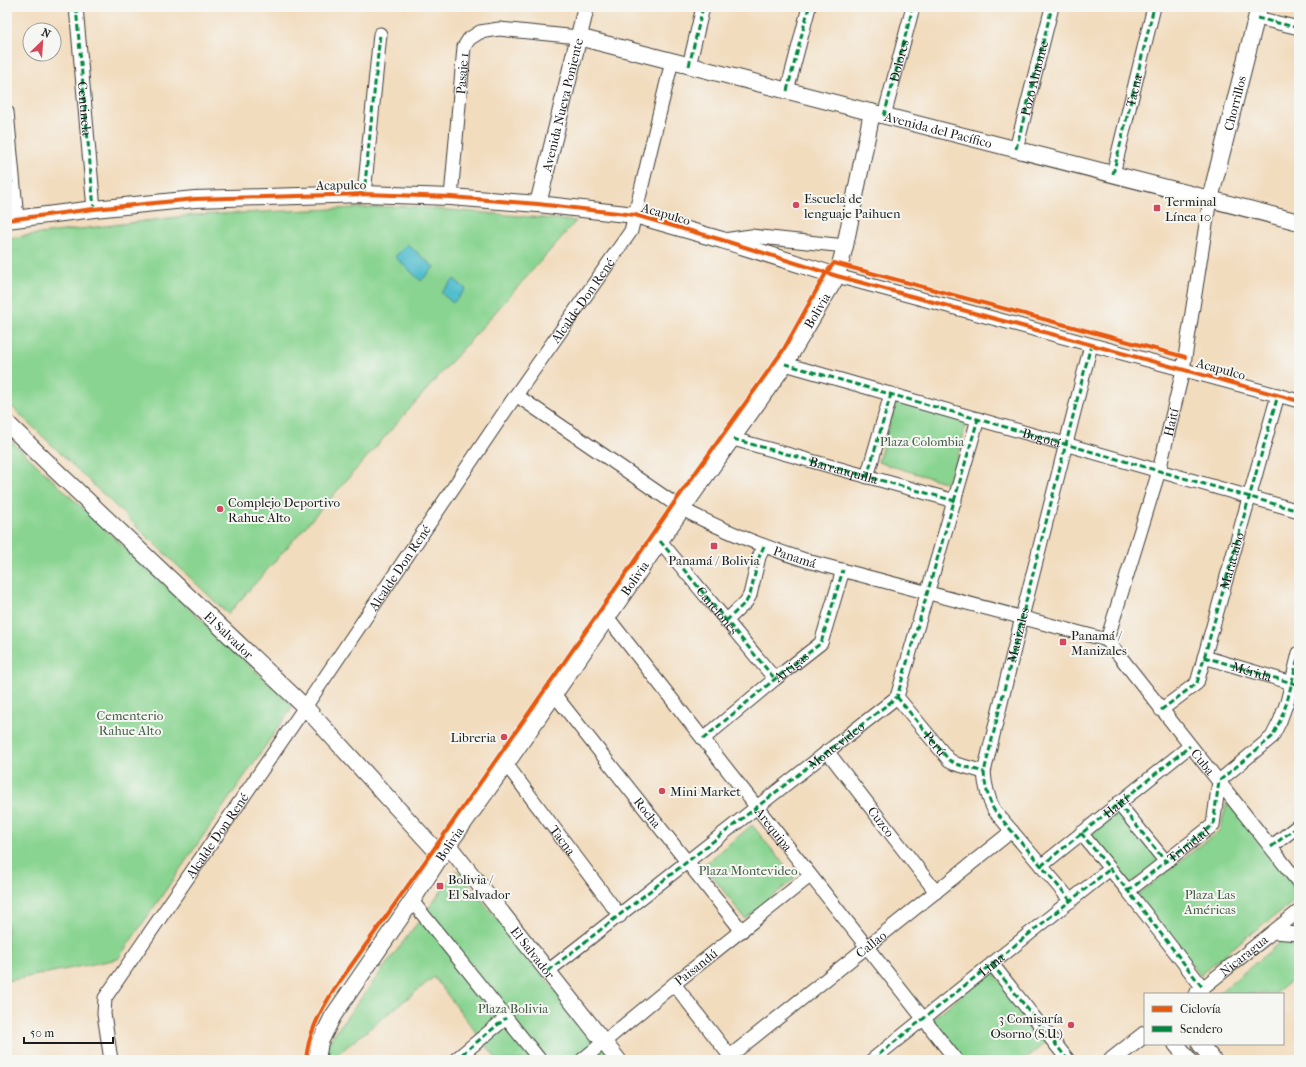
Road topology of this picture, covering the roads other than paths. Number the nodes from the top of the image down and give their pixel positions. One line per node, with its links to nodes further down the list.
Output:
1 (76, 7): 24 (street, Centinela)
2 (586, 7): 11 (street, Avenida Nueva Poniente)
3 (703, 7): 13 (street)
4 (809, 7): 14 (street)
5 (913, 7): 16 (street, Dolores)
6 (1052, 7): 17 (street, Pozo Almonte)
7 (1154, 7): 18 (street, Tacna)
8 (1258, 12): 9 (street); 22 (street, Chorrillos)
9 (1299, 28)
10 (380, 34): 20 (street)
11 (578, 37): 12 (street, Avenida del Pacífico); 21 (street, Pasaje 1); 23 (street, Avenida Nueva Poniente)
12 (672, 61): 13 (street, Avenida del Pacífico); 25 (street, Alcalde Don René)
13 (689, 66): 14 (street, Avenida del Pacífico)
14 (787, 91): 16 (street, Avenida del Pacífico)
15 (7, 112): 19 (street)
16 (878, 114): 17 (street, Avenida del Pacífico); 29 (street, Bolivia)
17 (1016, 149): 18 (street, Avenida del Pacífico)
18 (1112, 174): 22 (street, Avenida del Pacífico)
19 (10, 182): 26 (street)
20 (364, 194): 21 (street, Acapulco); 24 (street, Acapulco)
21 (451, 197): 23 (street, Acapulco)
22 (1210, 199): 27 (street, Avenida del Pacífico); 33 (street, Haití)
23 (538, 204): 25 (street, Acapulco)
24 (94, 209): 26 (street, Acapulco)
25 (635, 215): 28 (street, Acapulco); 35 (street, Alcalde Don René)
26 (12, 220)
27 (1299, 222)
28 (722, 240): 29 (street, Acapulco); 30 (street, Acapulco)
29 (845, 246): 30 (street, Bolivia)
30 (837, 276): 31 (street, Acapulco); 32 (street, Bolivia)
31 (1090, 345): 33 (street, Acapulco); 41 (street, Manizales)
32 (785, 364): 34 (street, Bogotá); 40 (street, Bolivia)
33 (1183, 370): 36 (street, Acapulco); 42 (street, Haití)
34 (891, 394): 38 (street, Bogotá); 43 (street)
35 (516, 395): 46 (street, Panamá); 62 (street, Alcalde Don René)
36 (1278, 395): 37 (street, Acapulco); 44 (street, Maracaibo)
37 (1299, 401)
38 (978, 419): 41 (street, Bogotá); 45 (street)
39 (7, 423): 62 (street, El Salvador)
40 (733, 439): 43 (street, Barranquilla); 46 (street, Bolivia)
41 (1065, 444): 42 (street, Bogotá); 53 (street, Manizales)
42 (1159, 471): 44 (street, Bogotá); 55 (street, Haití)
43 (867, 476): 45 (street, Barranquilla)
44 (1249, 496): 47 (street, Bogotá); 57 (street, Maracaibo)
45 (955, 501): 51 (street)
46 (682, 509): 48 (street, Bolivia); 49 (street, Panamá)
47 (1299, 510)
48 (660, 541): 52 (street, Bolivia); 54 (street, Canelones)
49 (764, 546): 50 (street, Panamá); 54 (street)
50 (843, 570): 51 (street, Panamá); 58 (street, Artigas)
51 (928, 593): 53 (street, Panamá); 61 (street)
52 (607, 617): 60 (street, Bolivia); 64 (street, Arequipa)
53 (1022, 617): 55 (street, Panamá); 68 (street, Manizales)
54 (726, 621): 58 (street, Canelones)
55 (1107, 640): 63 (street, Cuba)
56 (1299, 653): 59 (street)
57 (1204, 658): 59 (street, Mérida); 63 (street, Maracaibo)
58 (775, 679): 64 (street, Artigas)
59 (1295, 684): 69 (street)
60 (554, 694): 67 (street, Bolivia); 78 (street, Rocha)
61 (897, 697): 66 (street, Montevideo); 68 (street, Perú)
62 (305, 708): 76 (street, El Salvador); 104 (street, Alcalde Don René)
63 (1161, 710): 65 (street, Cuba)
64 (703, 739): 71 (street, Arequipa)
65 (1190, 746): 69 (street, Cuba); 70 (street, Haití)
66 (827, 751): 71 (street, Montevideo); 84 (street, Cuzco)
67 (506, 764): 76 (street, Bolivia); 88 (street, Tacna)
68 (984, 772): 73 (street, Manizales)
69 (1219, 781): 75 (street, Cuba); 77 (street, Trinidad)
70 (1118, 804): 74 (street, Haití); 77 (street)
71 (757, 808): 78 (street, Montevideo); 81 (street, Arequipa)
72 (1299, 825): 75 (street)
73 (1012, 831): 79 (street, Manizales); 84 (street, Callao)
74 (1081, 833): 79 (street, Haití); 80 (street)
75 (1271, 847): 82 (street, Cuba)
76 (444, 851): 85 (street, Bolivia); 94 (street, El Salvador)
77 (1166, 862): 83 (street, Trinidad)
78 (688, 863): 88 (street, Montevideo); 89 (street, Rocha)
79 (1041, 866): 86 (street, Manizales)
80 (1110, 869): 83 (street); 86 (street, Lima)
81 (810, 876): 89 (street, Paisandú); 92 (street, Arequipa)
82 (1299, 884)
83 (1128, 891): 96 (street)
84 (936, 892): 92 (street, Callao)
85 (412, 901): 97 (street); 105 (street, Bolivia)
86 (1071, 901): 93 (street, Lima)
87 (1299, 911): 90 (street, Nicaragua)
88 (620, 916): 94 (street, Montevideo)
89 (742, 931): 95 (street, Paisandú)
90 (1273, 932): 91 (street, Nicaragua); 96 (street, Nicaragua)
91 (1299, 934)
92 (867, 947): 98 (street, Arequipa); 103 (street, Callao)
93 (992, 964): 98 (street, Lima); 112 (street)
94 (548, 972): 100 (street, El Salvador)
95 (674, 984): 100 (street, Paisandú); 103 (street)
96 (1199, 991)
97 (506, 1018): 106 (street); 107 (street)
98 (924, 1019): 110 (street, Lima); 111 (street, Arequipa)
99 (1144, 1035): 113 (street)
100 (604, 1042): 108 (street, Paisandú); 109 (street, El Salvador)
101 (1177, 1045): 114 (street)
102 (1201, 1045): 115 (street)
103 (732, 1058)
104 (111, 1060)
105 (318, 1060)
106 (455, 1060)
107 (540, 1060)
108 (582, 1060)
109 (618, 1060)
110 (872, 1060)
111 (956, 1060)
112 (1068, 1060)
113 (1112, 1060)
114 (1189, 1060)
115 (1213, 1060)

